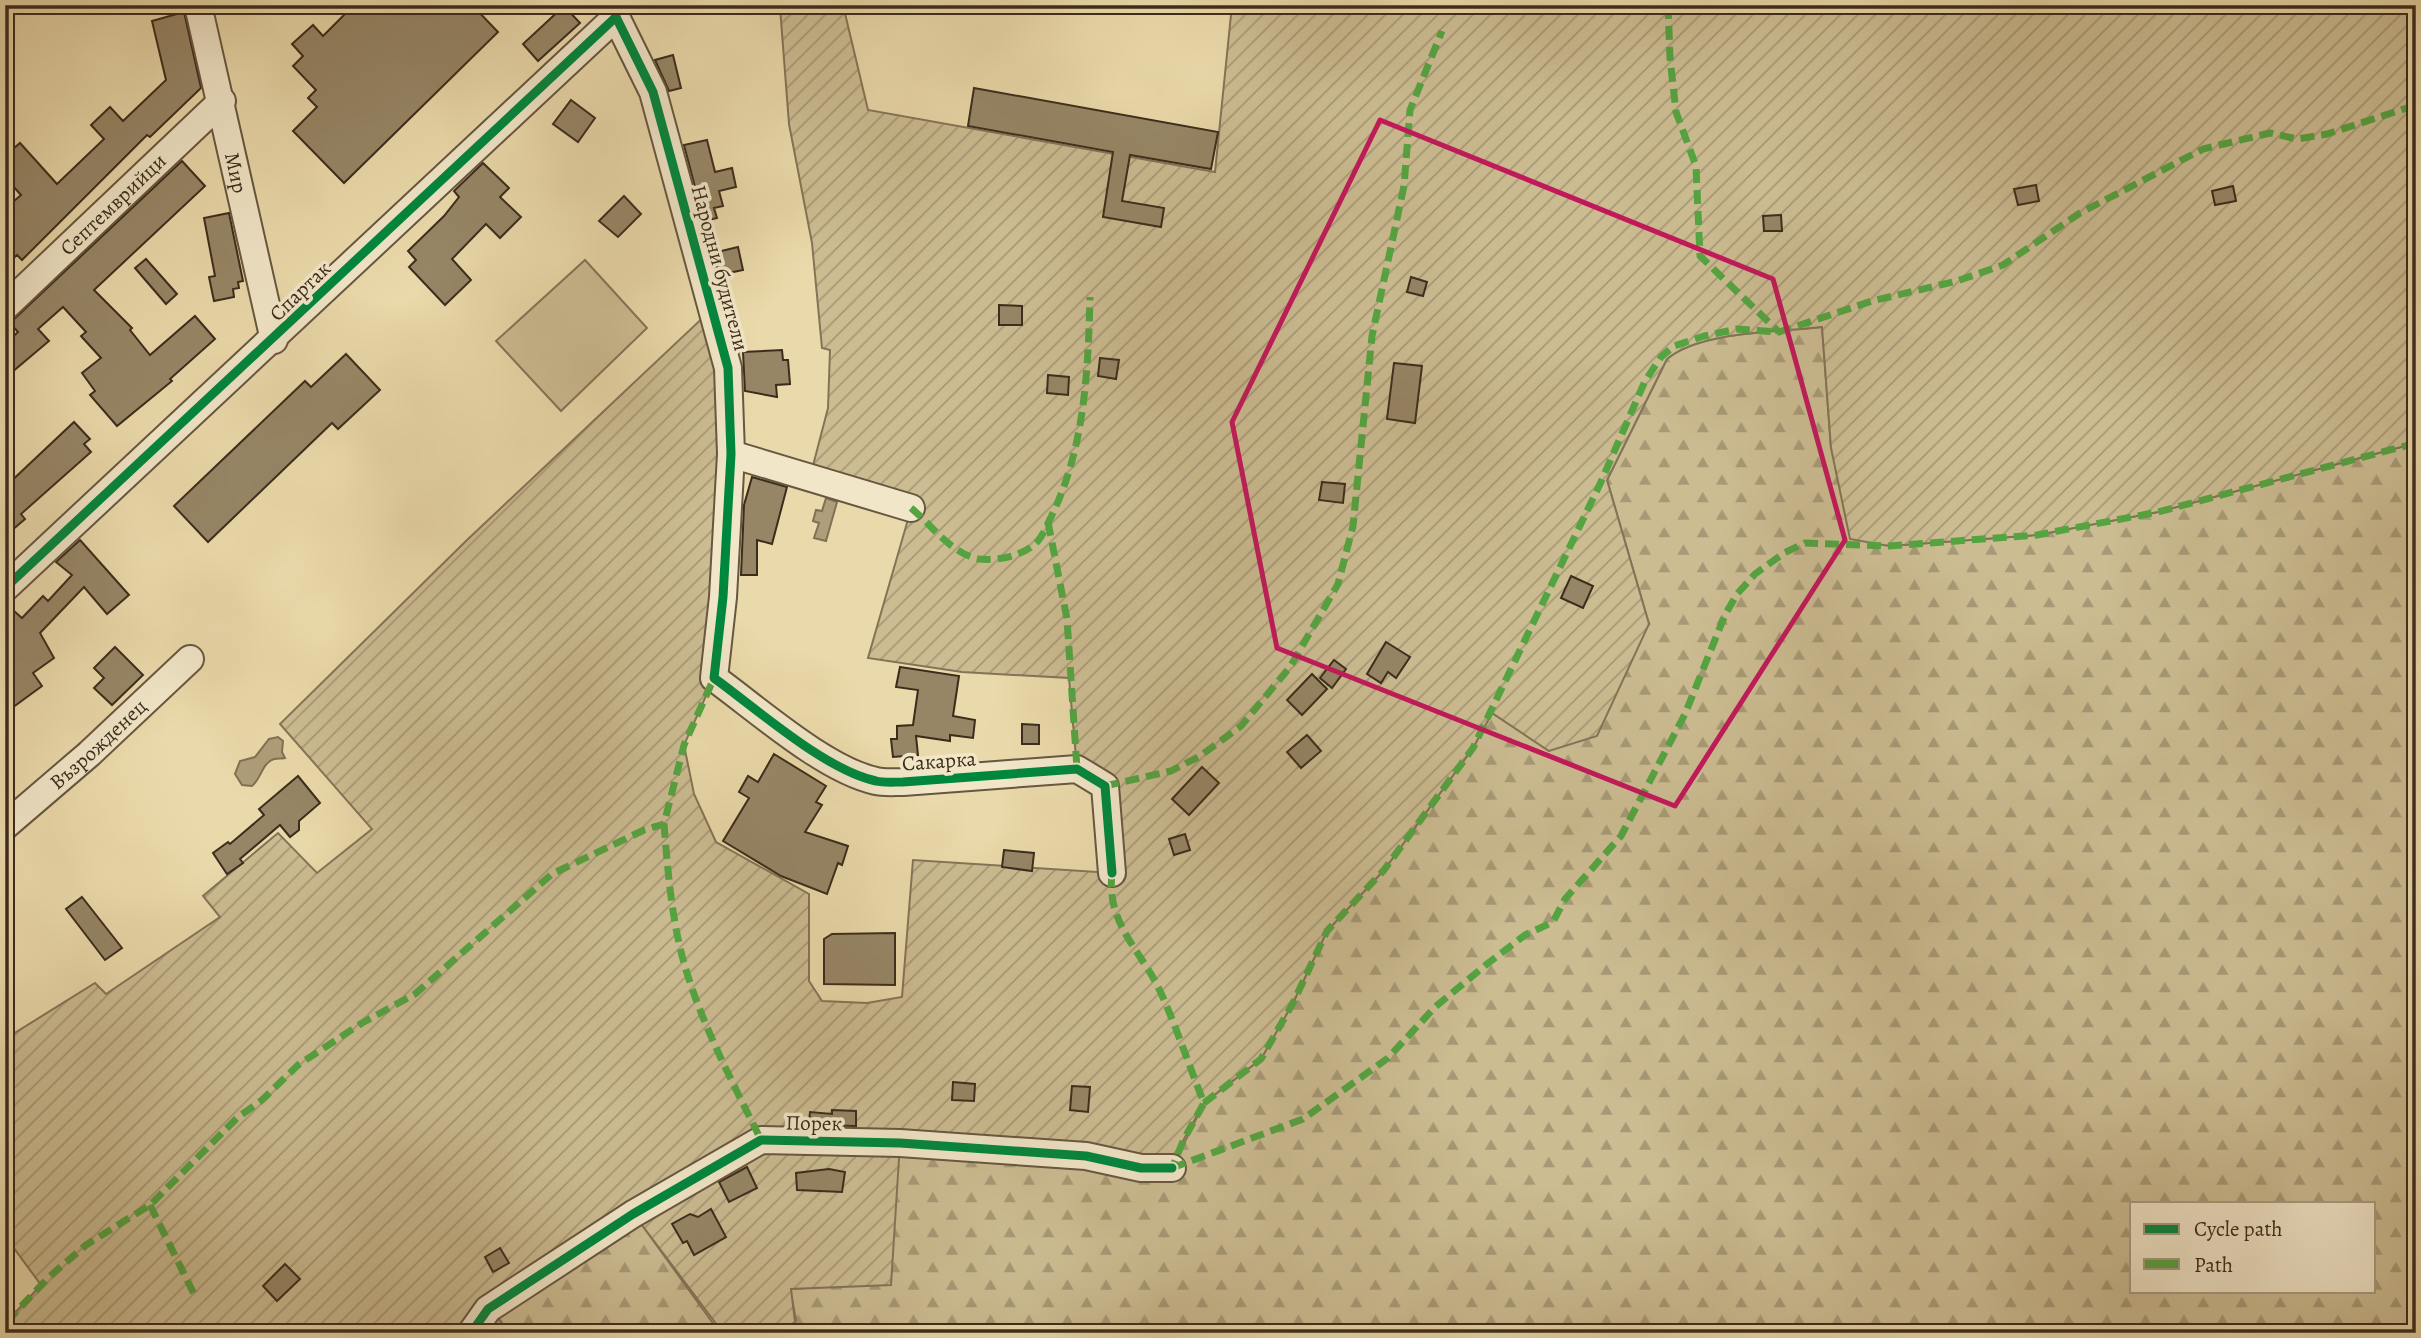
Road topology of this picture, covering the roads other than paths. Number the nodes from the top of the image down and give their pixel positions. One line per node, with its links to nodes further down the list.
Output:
1 (198, 5): 3 (street, Мир)
2 (615, 11): 5 (street, Спартак); 6 (street, Народни будители)
3 (222, 102): 4 (street, Септемврийци); 5 (street, Мир)
4 (5, 307)
5 (274, 340): 8 (street, Спартак)
6 (731, 454): 7 (street); 10 (street, Народни будители)
7 (911, 508)
8 (5, 588)
9 (190, 659): 11 (street, Възрожденец)
10 (714, 678): 12 (street, Сакарка)
11 (5, 826)
12 (1112, 873)
13 (1172, 1168): 14 (street, Порек)
14 (471, 1333)

